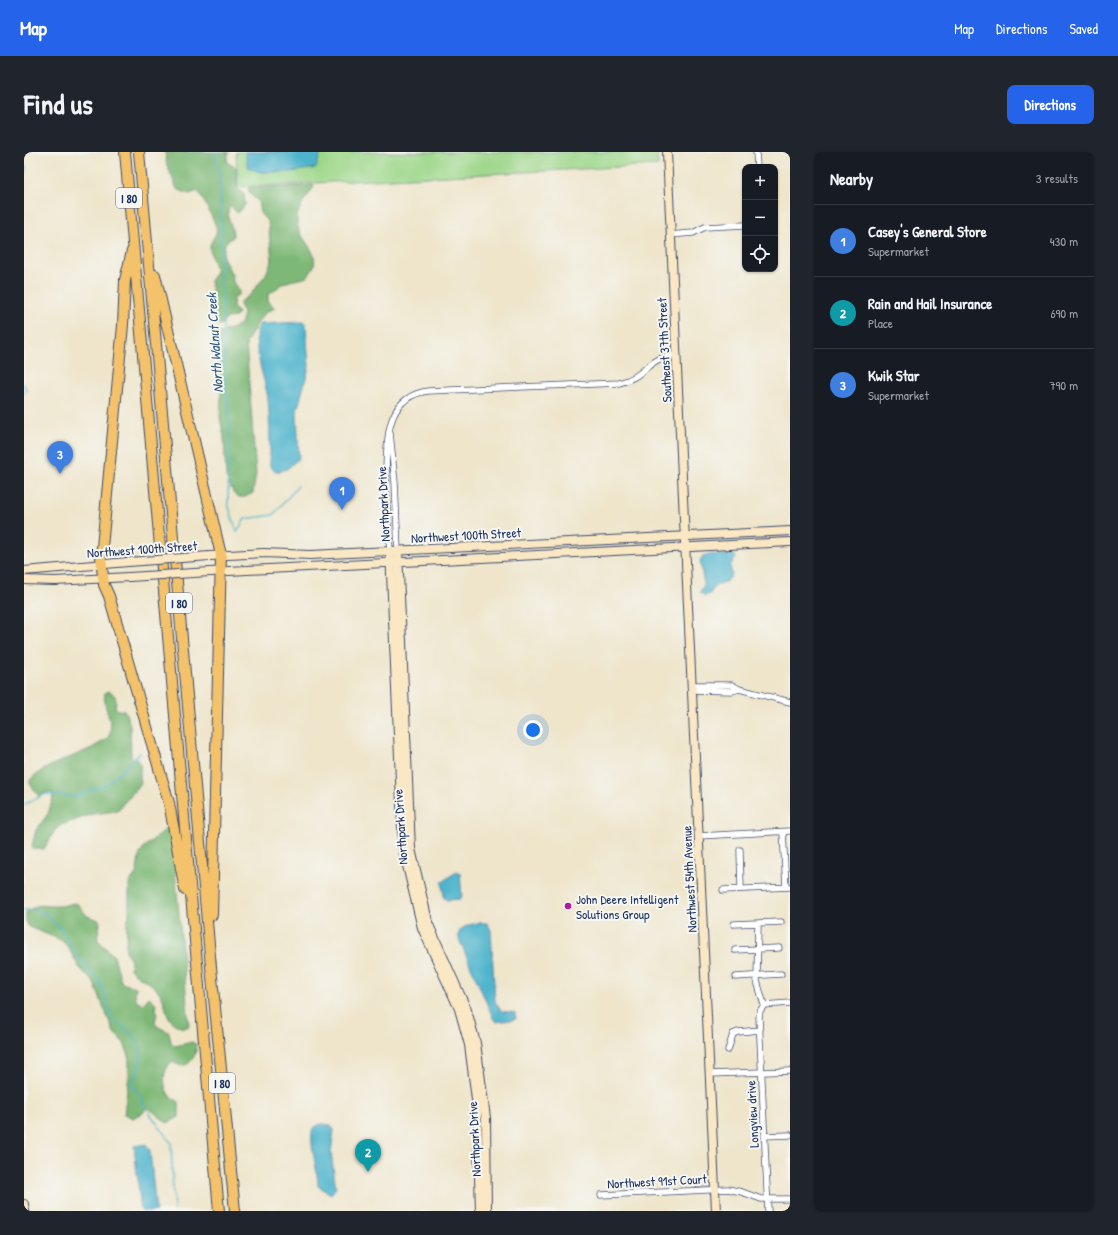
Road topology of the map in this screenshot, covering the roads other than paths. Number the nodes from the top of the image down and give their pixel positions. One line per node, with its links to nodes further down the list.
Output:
1 (125, 152): 9 (highway, I 80)
2 (139, 152): 8 (highway, I 80)
3 (668, 152): 7 (street, Southeast 37th Street)
4 (756, 152): 5 (street)
5 (757, 164)
6 (742, 225): 7 (street)
7 (670, 235): 10 (street, Southeast 37th Street)
8 (147, 240): 16 (highway); 38 (highway, I 80)
9 (134, 244): 18 (highway); 39 (highway, I 80)
10 (676, 355): 12 (street, Southeast 37th Street); 15 (street, Northpark Drive)
11 (790, 531): 12 (street, Northwest 100th Street)
12 (685, 536): 14 (street, Southeast 37th Street); 15 (street, Northwest 100th Street)
13 (790, 542): 14 (street, Northwest 100th Street)
14 (685, 547): 17 (street, Northwest 100th Street); 23 (street, Northwest 54th Avenue)
15 (394, 551): 16 (street, Northwest 100th Street); 17 (street, Northpark Drive)
16 (221, 555): 18 (street, Northwest 100th Street, bridge); 20 (highway)
17 (394, 562): 20 (street, Northwest 100th Street); 46 (street, Northpark Drive)
18 (102, 563): 19 (street, Northwest 100th Street); 21 (highway)
19 (24, 571)
20 (222, 571): 21 (street, Northwest 100th Street, bridge); 38 (highway)
21 (103, 578): 22 (street, Northwest 100th Street); 39 (highway)
22 (24, 580)
23 (692, 688): 24 (street); 27 (street, Northwest 54th Avenue)
24 (790, 702)
25 (790, 831): 26 (street)
26 (783, 832): 27 (street); 29 (street)
27 (700, 836): 50 (street, Northwest 54th Avenue)
28 (740, 850): 30 (street)
29 (788, 887): 30 (street)
30 (741, 889): 31 (street)
31 (723, 890)
32 (781, 922): 33 (street)
33 (758, 923): 34 (street); 35 (street)
34 (734, 924)
35 (759, 948): 36 (street); 37 (street); 41 (street)
36 (779, 948)
37 (735, 950)
38 (211, 967): 62 (highway, I 80)
39 (198, 968): 53 (highway, I 80)
40 (781, 974): 41 (street)
41 (757, 976): 42 (street); 44 (street)
42 (736, 977)
43 (790, 1002): 44 (street)
44 (764, 1005): 45 (street, Longview drive)
45 (760, 1030): 47 (street); 49 (street, Longview drive)
46 (473, 1044): 63 (street, Northpark Drive); 64 (street, Northpark Drive)
47 (728, 1050)
48 (790, 1071): 49 (street)
49 (762, 1072): 50 (street); 52 (street, Longview drive)
50 (710, 1074): 54 (street, Northwest 54th Avenue)
51 (790, 1134): 52 (street)
52 (764, 1136): 57 (street, Longview drive)
53 (215, 1172): 60 (highway); 61 (highway, I 80)
54 (715, 1189): 55 (street, Northwest 91st Court); 57 (street, Northwest 91st Court); 65 (street, Northwest 54th Avenue)
55 (601, 1195)
56 (790, 1199): 57 (street, Northwest 91st Court)
57 (767, 1200): 66 (street, Longview drive)
58 (24, 1204): 59 (street)
59 (25, 1211)
60 (215, 1211)
61 (219, 1211)
62 (235, 1211)
63 (480, 1211)
64 (487, 1211)
65 (716, 1211)
66 (768, 1211)

